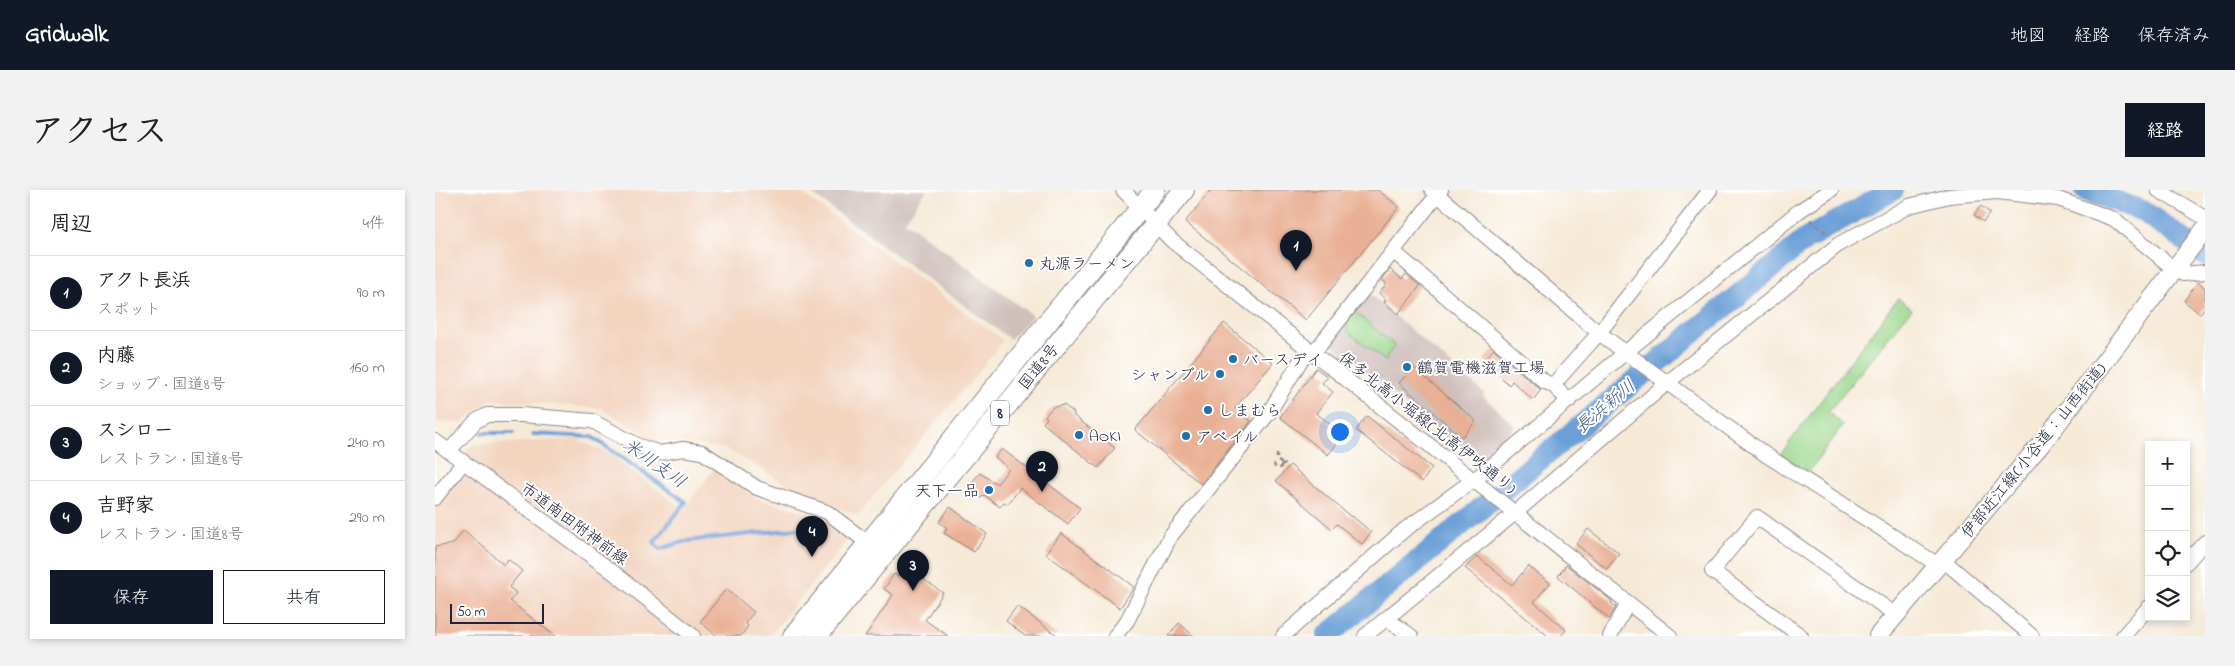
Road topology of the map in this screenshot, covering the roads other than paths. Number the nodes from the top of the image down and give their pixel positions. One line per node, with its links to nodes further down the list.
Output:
1 (1123, 190): 8 (street, 保多北高小堀線(北高伊吹通り))
2 (1155, 190): 8 (highway, 国道8号 / 8)
3 (1184, 190): 10 (highway, 国道8号 / 8)
4 (1710, 190): 15 (street)
5 (1831, 190): 17 (street)
6 (2158, 190): 9 (street)
7 (1437, 191): 12 (street); 15 (street)
8 (1140, 208): 10 (street, 保多北高小堀線(北高伊吹通り)); 28 (highway, 国道8号 / 8)
9 (2205, 218)
10 (1156, 225): 16 (street, 保多北高小堀線(北高伊吹通り)); 37 (highway, 国道8号 / 8)
11 (2205, 229): 13 (main road, 伊部近江線(小谷道：山西街道))
12 (1394, 252): 16 (street); 19 (street)
13 (2178, 264): 14 (street); 18 (street); 30 (main road, 伊部近江線(小谷道：山西街道))
14 (2205, 272)
15 (1599, 333): 17 (street); 19 (street)
16 (1311, 352): 24 (street, 保多北高小堀線(北高伊吹通り)); 38 (street)
17 (1629, 354): 18 (street); 20 (street)
18 (1665, 381): 26 (street); 30 (street)
19 (1553, 385): 20 (street)
20 (1569, 401): 24 (street)
21 (435, 441): 22 (street, 市道南田附神前線)
22 (449, 452): 23 (street, 市道南田附神前線); 28 (street)
23 (463, 463): 25 (street); 35 (street, 市道南田附神前線)
24 (1476, 482): 26 (street, 保多北高小堀線(北高伊吹通り)); 39 (street)
25 (435, 498)
26 (1512, 511): 31 (street, 保多北高小堀線(北高伊吹通り)); 34 (street)
27 (2205, 542): 29 (street)
28 (869, 543): 36 (highway, 国道8号 / 8)
29 (2190, 559)
30 (1941, 563): 33 (main road, 伊部近江線(小谷道：山西街道)); 46 (street)
31 (1628, 603): 42 (street); 43 (street, 保多北高小堀線(北高伊吹通り))
32 (2145, 611): 47 (street)
33 (1896, 615): 44 (street); 45 (main road, 伊部近江線(小谷道：山西街道))
34 (1387, 619): 40 (street); 41 (street)
35 (693, 636)
36 (793, 636)
37 (817, 636)
38 (1115, 636)
39 (1283, 636)
40 (1365, 636)
41 (1411, 636)
42 (1610, 636)
43 (1670, 636)
44 (1801, 636)
45 (1878, 636)
46 (2032, 636)
47 (2123, 636)

